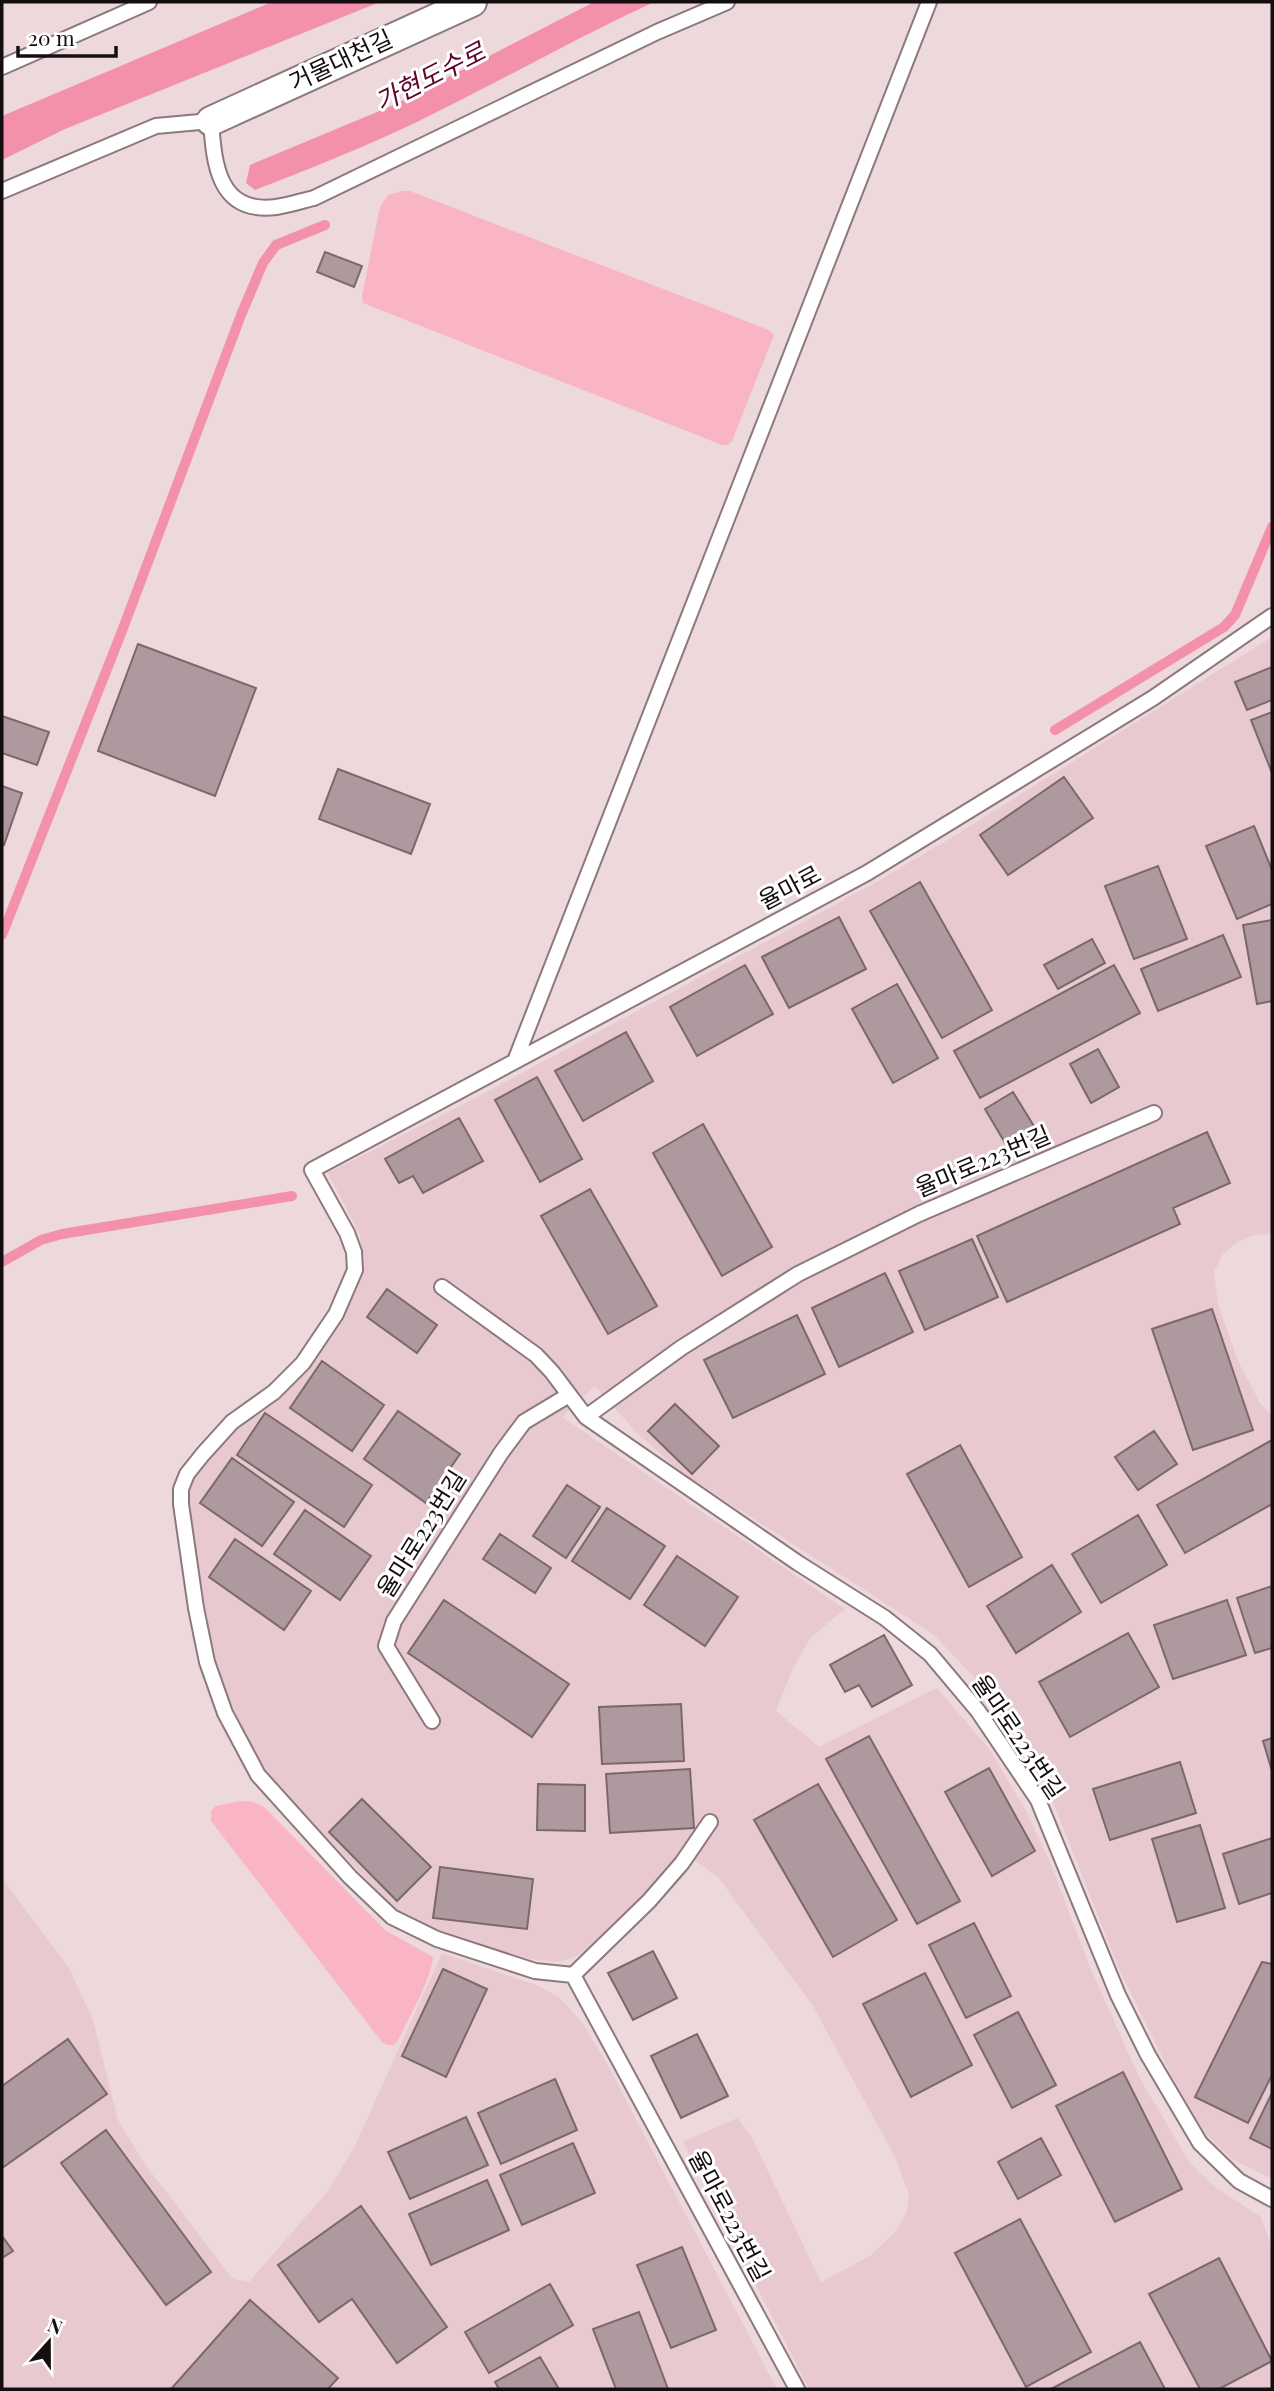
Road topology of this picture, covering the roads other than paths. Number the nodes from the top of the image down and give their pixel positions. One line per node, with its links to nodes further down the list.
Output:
1 (149, 2): 5 (lane)
2 (472, 2): 6 (street, 거물대천길)
3 (727, 2): 6 (lane)
4 (929, 2): 11 (lane)
5 (2, 67)
6 (211, 121): 8 (lane)
7 (2, 177): 8 (lane)
8 (16, 184): 9 (lane)
9 (2, 191)
10 (1272, 616): 11 (lane, 율마로)
11 (515, 1061): 18 (lane, 율마로)
12 (1154, 1113): 15 (lane, 율마로223번길)
13 (442, 1287): 14 (lane, 율마로223번길)
14 (569, 1395): 15 (lane, 율마로223번길); 16 (lane, 율마로223번길)
15 (586, 1417): 19 (lane, 율마로223번길)
16 (432, 1721)
17 (710, 1822): 18 (lane)
18 (573, 1975): 20 (lane, 율마로223번길)
19 (1272, 2199)
20 (797, 2389)

